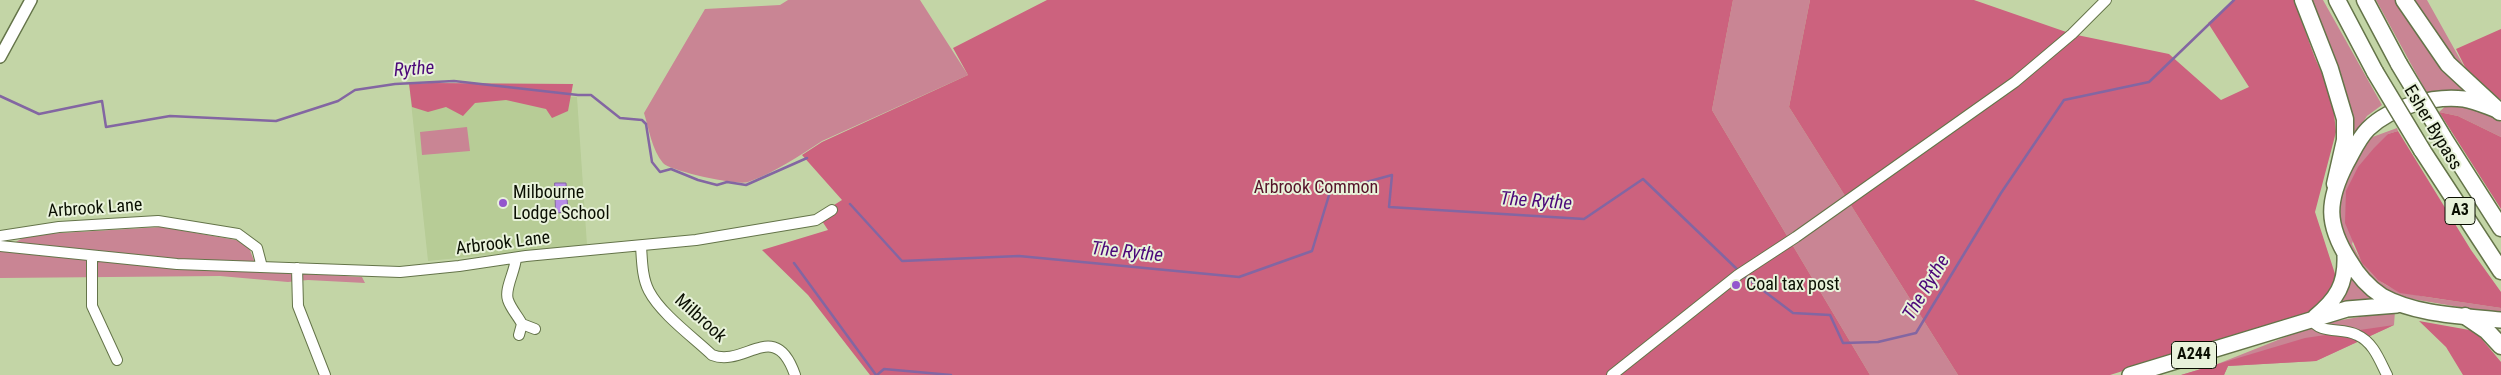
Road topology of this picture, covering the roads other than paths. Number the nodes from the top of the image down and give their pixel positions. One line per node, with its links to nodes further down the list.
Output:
1 (31, 0): 7 (street)
2 (2106, 0): 33 (street)
3 (2303, 0): 9 (highway)
4 (2336, 0): 20 (highway, Esher Bypass / A3, bridge)
5 (2365, 0): 11 (highway, Esher Bypass / A3, bridge)
6 (2404, 0): 8 (highway)
7 (0, 57)
8 (2500, 112): 9 (main road)
9 (2336, 184): 15 (main road)
10 (832, 210): 14 (street, Arbrook Lane)
11 (2501, 228)
12 (0, 236): 18 (street, Arbrook Lane)
13 (0, 246): 16 (street, Arbrook Lane)
14 (641, 246): 17 (street, Arbrook Lane); 32 (street, Milbrook)
15 (2345, 255): 21 (main road); 23 (main road, A244)
16 (92, 256): 18 (street, Arbrook Lane); 29 (street)
17 (516, 258): 19 (street, Arbrook Lane); 25 (street)
18 (262, 267): 19 (street, Arbrook Lane)
19 (297, 268): 31 (street)
20 (2501, 272)
21 (2404, 304): 22 (main road); 23 (main road, A244)
22 (2466, 316): 24 (main road); 28 (highway)
23 (2313, 318): 30 (street); 34 (main road, A244)
24 (2501, 320)
25 (522, 324): 26 (street); 27 (street)
26 (535, 329)
27 (519, 335)
28 (2501, 346)
29 (116, 360)
30 (2387, 374)
31 (325, 375)
32 (795, 375)
33 (1612, 375)
34 (2130, 375)

